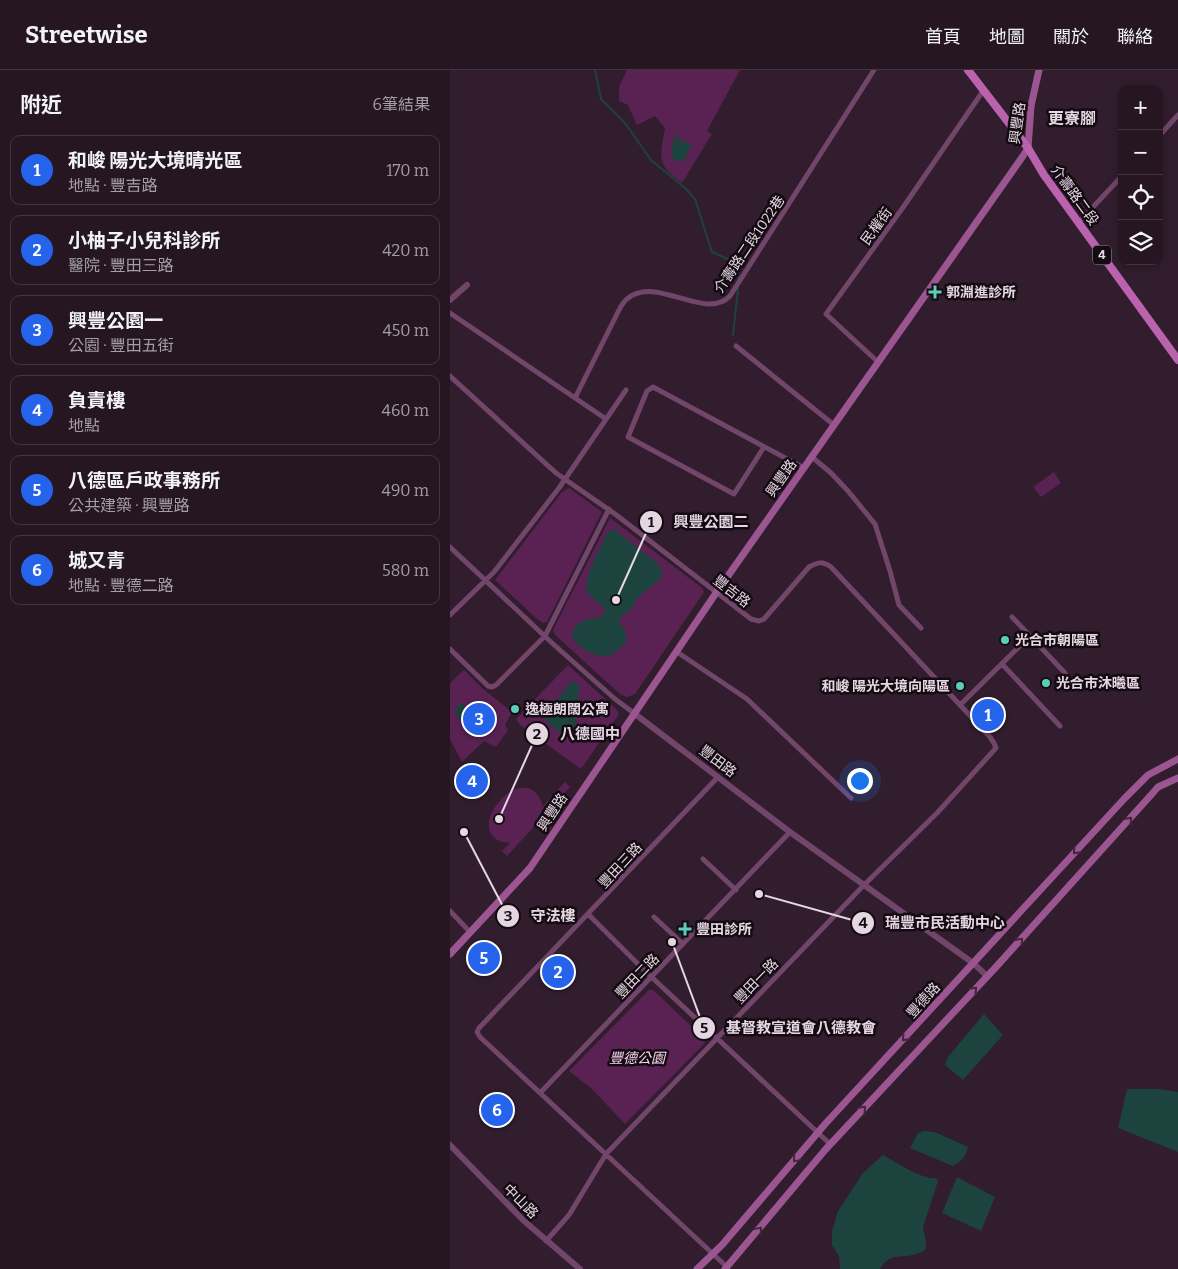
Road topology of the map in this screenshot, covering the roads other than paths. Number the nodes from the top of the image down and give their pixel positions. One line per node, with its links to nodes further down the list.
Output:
1 (874, 70): 18 (street, 介壽路二段1022巷)
2 (968, 70): 4 (main road, 介壽路二段 / 4)
3 (1039, 70): 7 (main road, 興豐路)
4 (983, 91): 7 (main road, 介壽路二段 / 4); 15 (street, 民權街)
5 (1178, 115): 6 (street)
6 (1163, 132)
7 (1028, 148): 9 (main road, 介壽路二段 / 4); 15 (main road, 興豐路)
8 (1118, 180): 9 (street)
9 (1079, 222): 14 (main road, 介壽路二段 / 4)
10 (467, 285): 11 (street)
11 (450, 300)
12 (450, 313): 18 (street)
13 (736, 346): 20 (street)
14 (1178, 360)
15 (878, 362): 20 (main road, 興豐路)
16 (450, 376): 24 (street, 豐吉路)
17 (626, 390): 19 (street)
18 (575, 398): 19 (street)
19 (606, 419): 24 (street)
20 (834, 425): 22 (main road, 興豐路)
21 (764, 447): 21 (street); 23 (street)
22 (812, 457): 23 (main road, 興豐路); 31 (street)
23 (804, 468): 28 (main road, 興豐路)
24 (565, 479): 25 (street, 豐吉路); 27 (street)
25 (608, 509): 28 (street, 豐吉路); 32 (street)
26 (450, 547): 27 (street, 豐田路)
27 (486, 581): 29 (street); 32 (street, 豐田路)
28 (716, 593): 35 (main road, 興豐路); 38 (street, 豐吉路)
29 (450, 615)
30 (1012, 617): 33 (street)
31 (922, 628)
32 (545, 636): 34 (street); 39 (street, 豐田路)
33 (1030, 636): 36 (street); 37 (street)
34 (450, 649)
35 (677, 652): 39 (main road, 興豐路); 45 (street)
36 (1002, 664): 38 (street); 40 (street)
37 (1065, 673)
38 (960, 705): 41 (street, 豐吉路)
39 (635, 714): 43 (street, 豐田路); 53 (main road, 興豐路)
40 (1060, 726)
41 (996, 748): 48 (street, 豐田一路)
42 (1178, 759): 56 (main road, 豐德路, one-way to 56)
43 (718, 777): 46 (street, 豐田路); 51 (street, 豐田三路)
44 (1178, 778): 58 (main road, one-way to 44)
45 (851, 798)
46 (790, 832): 48 (street, 豐田路); 49 (street, 豐田二路)
47 (703, 859): 49 (street)
48 (864, 885): 56 (street, 豐田路); 59 (street, 豐田一路)
49 (736, 890): 54 (street, 豐田二路)
50 (450, 911): 53 (street)
51 (588, 914): 57 (street); 60 (street, 豐田三路)
52 (654, 917): 54 (street)
53 (470, 932): 55 (main road, 興豐路)
54 (683, 944): 57 (street, 豐田二路)
55 (450, 954)
56 (973, 964): 58 (street, 豐田路); 61 (main road, 豐德路, one-way to 61)
57 (652, 976): 59 (street); 60 (street, 豐田二路)
58 (987, 976): 62 (main road, one-way to 58)
59 (717, 1038): 61 (street); 64 (street, 豐田一路)
60 (540, 1093): 64 (street)
61 (818, 1133): 62 (street); 66 (main road, 豐德路, one-way to 66)
62 (830, 1144): 67 (main road, one-way to 62)
63 (451, 1150): 65 (street, 中山路)
64 (606, 1154): 65 (street, 豐田一路); 66 (street)
65 (546, 1241): 68 (street, 中山路)
66 (714, 1254): 67 (street); 69 (main road, 豐德路)
67 (726, 1268)
68 (580, 1269)
69 (697, 1269)

